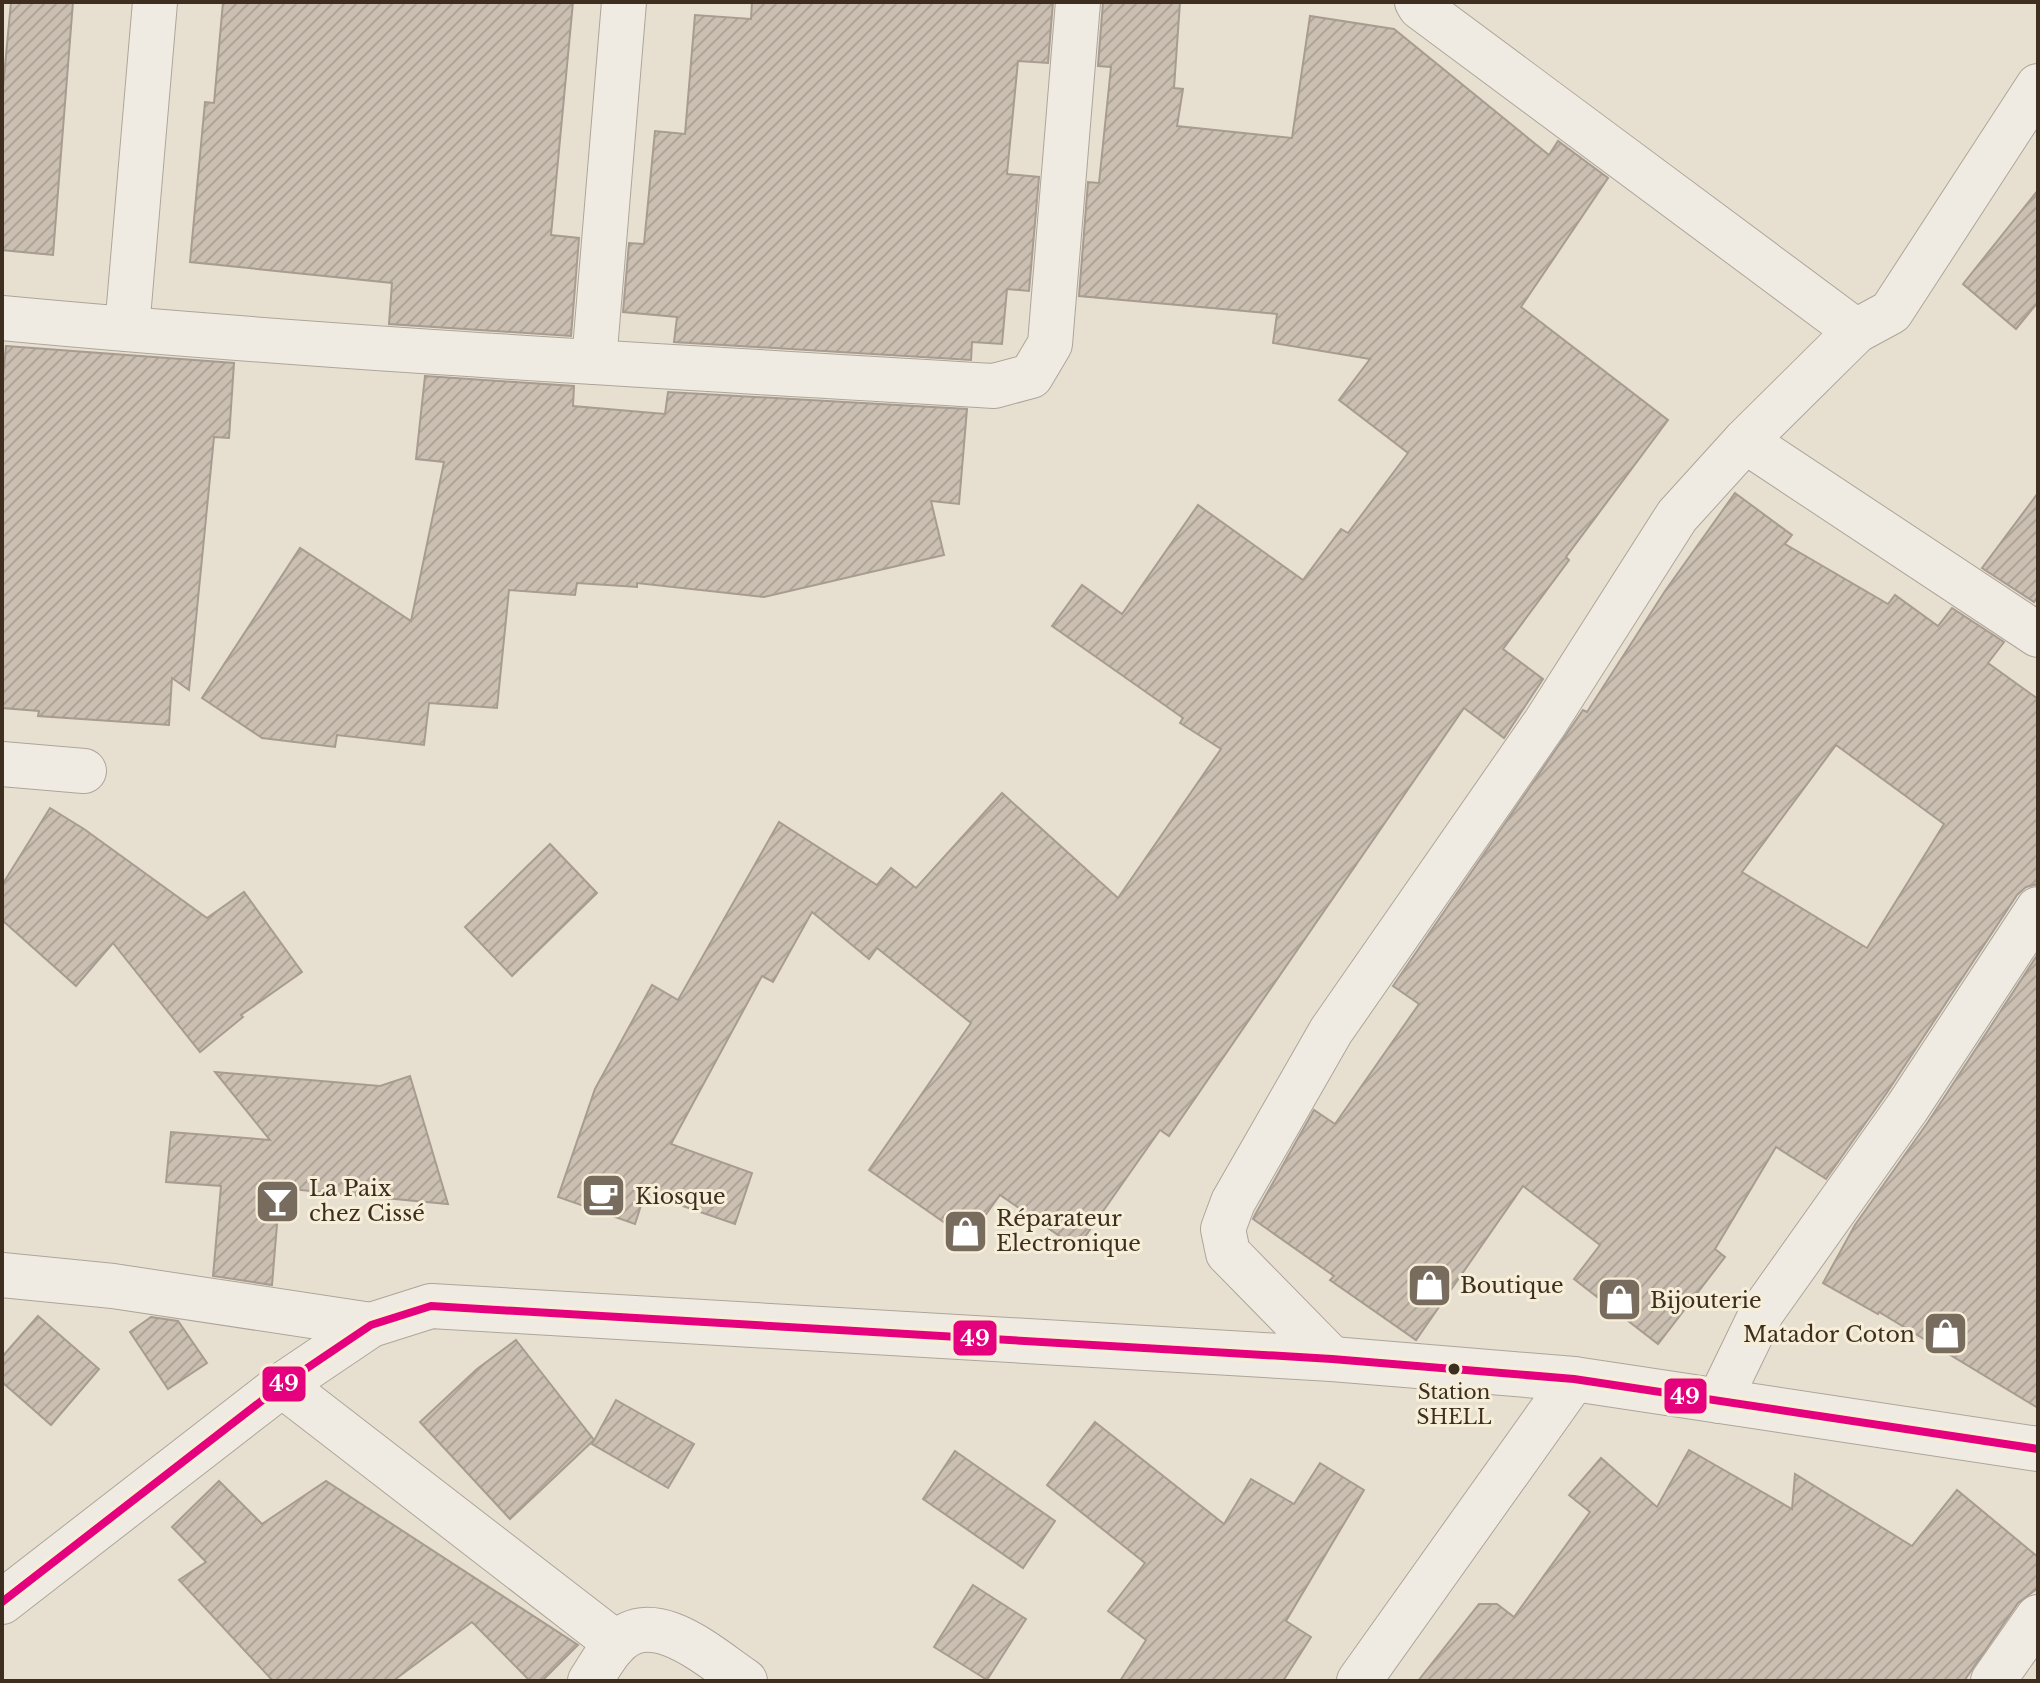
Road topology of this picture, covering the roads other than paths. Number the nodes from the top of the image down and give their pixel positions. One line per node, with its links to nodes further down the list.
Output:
1 (155, 2): 7 (street)
2 (624, 2): 9 (street)
3 (1078, 2): 9 (street)
4 (1417, 2): 8 (street)
5 (2038, 86): 8 (street)
6 (2, 318): 7 (street)
7 (127, 329): 9 (street)
8 (1856, 331): 10 (street)
9 (594, 362)
10 (1745, 441): 11 (street); 17 (street)
11 (2038, 635)
12 (2, 764): 13 (street)
13 (84, 771)
14 (2038, 909): 20 (street)
15 (2, 1275): 16 (street)
16 (371, 1325): 17 (street); 19 (street)
17 (1332, 1359): 18 (street)
18 (1574, 1379): 20 (street); 27 (street)
19 (282, 1385): 22 (street); 24 (street)
20 (1719, 1401): 21 (street)
21 (2038, 1449)
22 (2, 1602)
23 (2038, 1617): 28 (street)
24 (616, 1643): 25 (street); 26 (street)
25 (590, 1681)
26 (745, 1681)
27 (1359, 1681)
28 (1993, 1681)

